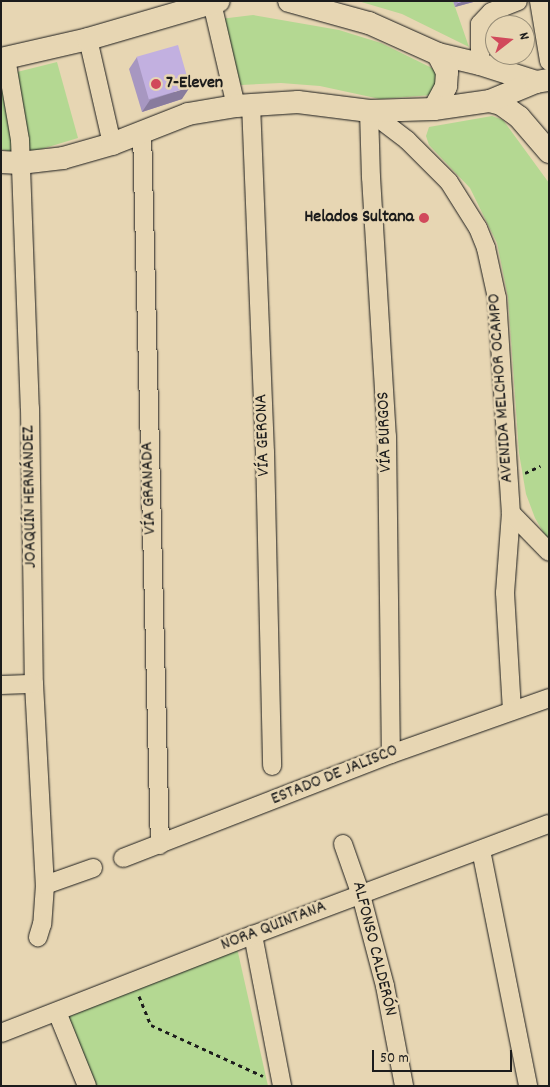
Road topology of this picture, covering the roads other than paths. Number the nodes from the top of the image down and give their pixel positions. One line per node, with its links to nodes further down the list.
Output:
1 (289, 1): 6 (main road)
2 (518, 1): 9 (street)
3 (539, 1): 8 (street)
4 (216, 2): 5 (main road); 12 (street, VÍA GERONA)
5 (88, 39): 7 (main road); 16 (street)
6 (438, 54): 9 (main road); 13 (main road)
7 (4, 58): 18 (street, JOAQUÍN HERNÁNDEZ)
8 (549, 61)
9 (480, 64): 10 (main road)
10 (542, 81): 11 (main road)
11 (490, 101): 13 (main road); 17 (main road)
12 (244, 105): 14 (main road); 15 (main road); 26 (street, VÍA GERONA)
13 (434, 109): 14 (main road)
14 (369, 111): 19 (street, AVENIDA MELCHOR OCAMPO); 25 (street, VÍA BURGOS)
15 (142, 132): 16 (main road); 29 (street, VÍA GRANADA)
16 (112, 144): 18 (main road)
17 (549, 152)
18 (11, 163): 21 (street, JOAQUÍN HERNÁNDEZ)
19 (511, 513): 20 (street); 24 (street, AVENIDA MELCHOR OCAMPO)
20 (549, 552)
21 (34, 684): 22 (street); 33 (street, JOAQUÍN HERNÁNDEZ)
22 (1, 685)
23 (549, 698): 24 (street, ESTADO DE JALISCO)
24 (512, 711): 25 (street, ESTADO DE JALISCO)
25 (391, 754): 29 (street, ESTADO DE JALISCO)
26 (272, 766)
27 (549, 824): 30 (street, NORA QUINTANA)
28 (343, 844): 34 (street, ALFONSO CALDERÓN)
29 (160, 845): 31 (street, ESTADO DE JALISCO)
30 (481, 850): 34 (street, NORA QUINTANA); 42 (street)
31 (123, 858)
32 (93, 868): 33 (street)
33 (45, 885): 36 (street, JOAQUÍN HERNÁNDEZ)
34 (361, 895): 35 (street, NORA QUINTANA); 41 (street, ALFONSO CALDERÓN)
35 (253, 935): 37 (street, NORA QUINTANA); 39 (street)
36 (38, 937)
37 (57, 1012): 38 (street, NORA QUINTANA); 40 (street)
38 (1, 1033)
39 (274, 1082)
40 (88, 1086)
41 (404, 1086)
42 (528, 1086)

